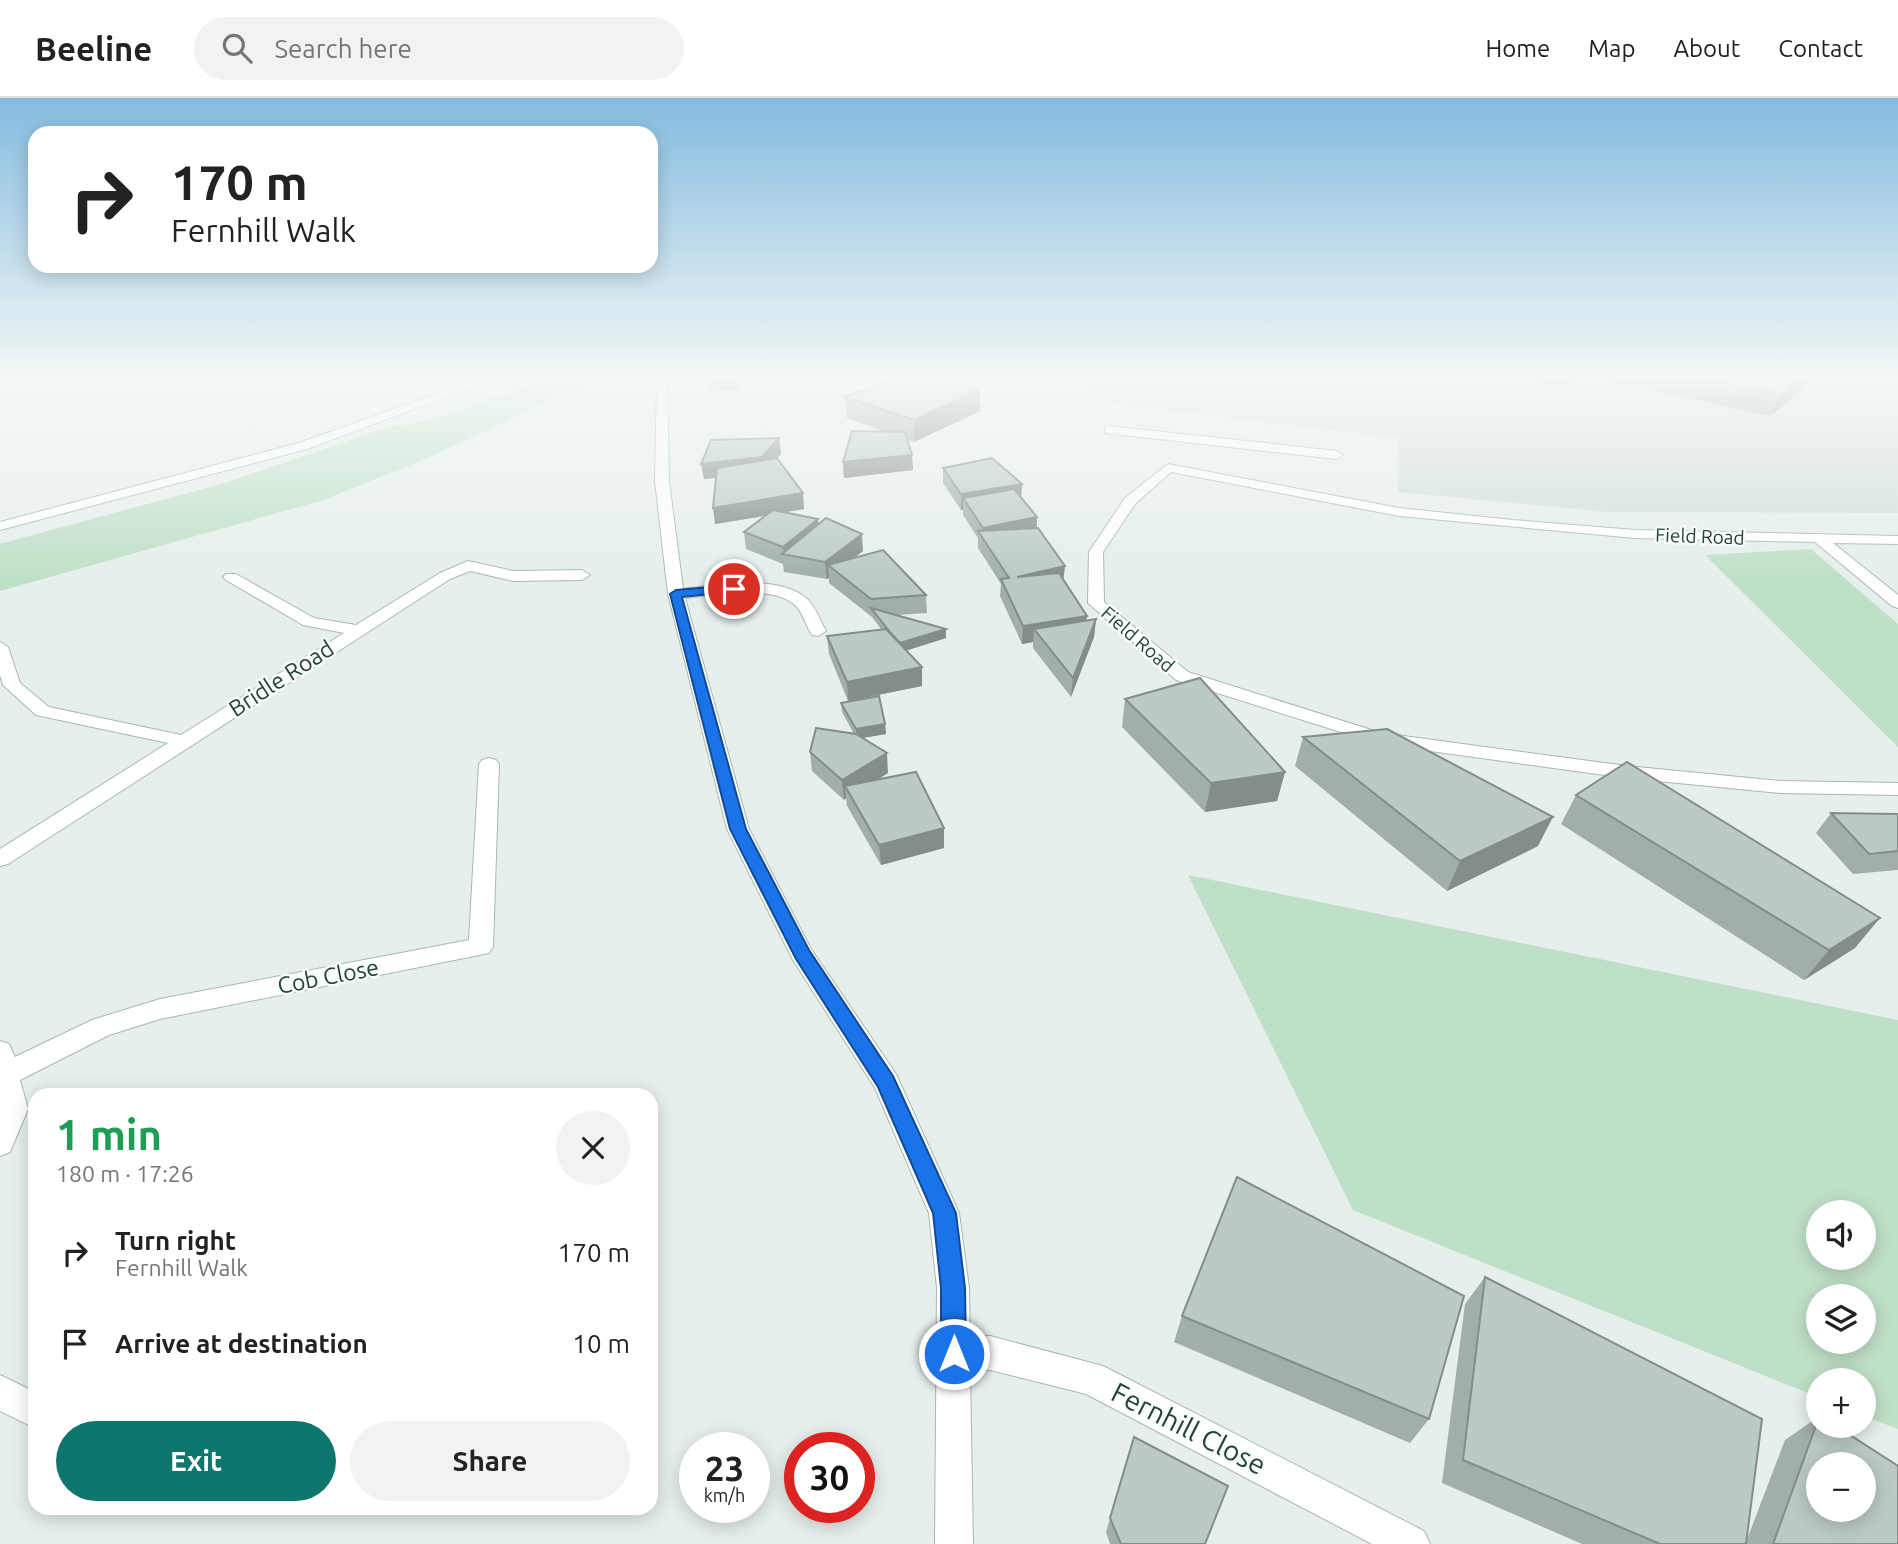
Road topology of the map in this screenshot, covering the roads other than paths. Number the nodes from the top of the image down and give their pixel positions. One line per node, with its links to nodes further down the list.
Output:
1 (307, 444): 6 (street)
2 (662, 444): 11 (street)
3 (1148, 444): 4 (street)
4 (1174, 454): 5 (street); 7 (street, Field Road); 18 (street, Field Road)
5 (1337, 455)
6 (0, 526)
7 (1818, 538): 8 (street, Field Road); 12 (street)
8 (1898, 540)
9 (582, 575): 13 (street, Bridle Road)
10 (231, 577): 13 (street)
11 (676, 594): 14 (street); 22 (street)
12 (1898, 603)
13 (357, 630): 16 (street, Bridle Road)
14 (818, 631)
15 (0, 647): 16 (street)
16 (183, 741): 19 (street, Bridle Road)
17 (489, 764): 20 (street, Cob Close)
18 (1898, 789)
19 (0, 859)
20 (3, 1063): 21 (street)
21 (0, 1143)
22 (954, 1354): 25 (street); 26 (street, Fernhill Close)
23 (0, 1392): 24 (street)
24 (28, 1407)
25 (954, 1544)
26 (1411, 1544)

